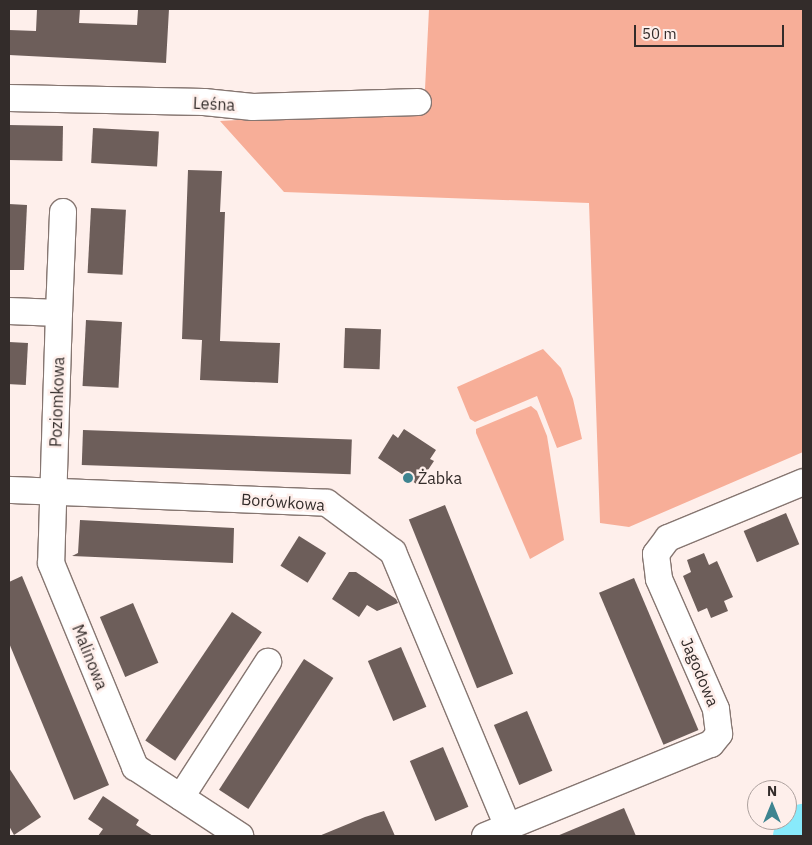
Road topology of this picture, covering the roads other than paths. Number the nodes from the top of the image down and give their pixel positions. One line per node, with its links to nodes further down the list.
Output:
1 (9, 98): 2 (street, Leśna)
2 (418, 102)
3 (63, 212): 5 (street, Poziomkowa)
4 (9, 312): 5 (street)
5 (59, 313): 8 (street, Poziomkowa)
6 (803, 482): 11 (street, Jagodowa)
7 (9, 490): 8 (street, Borówkowa)
8 (54, 491): 10 (street, Malinowa); 11 (street, Borówkowa)
9 (268, 662): 10 (street)
10 (181, 797): 12 (street, Malinowa)
11 (496, 832)
12 (240, 836)

